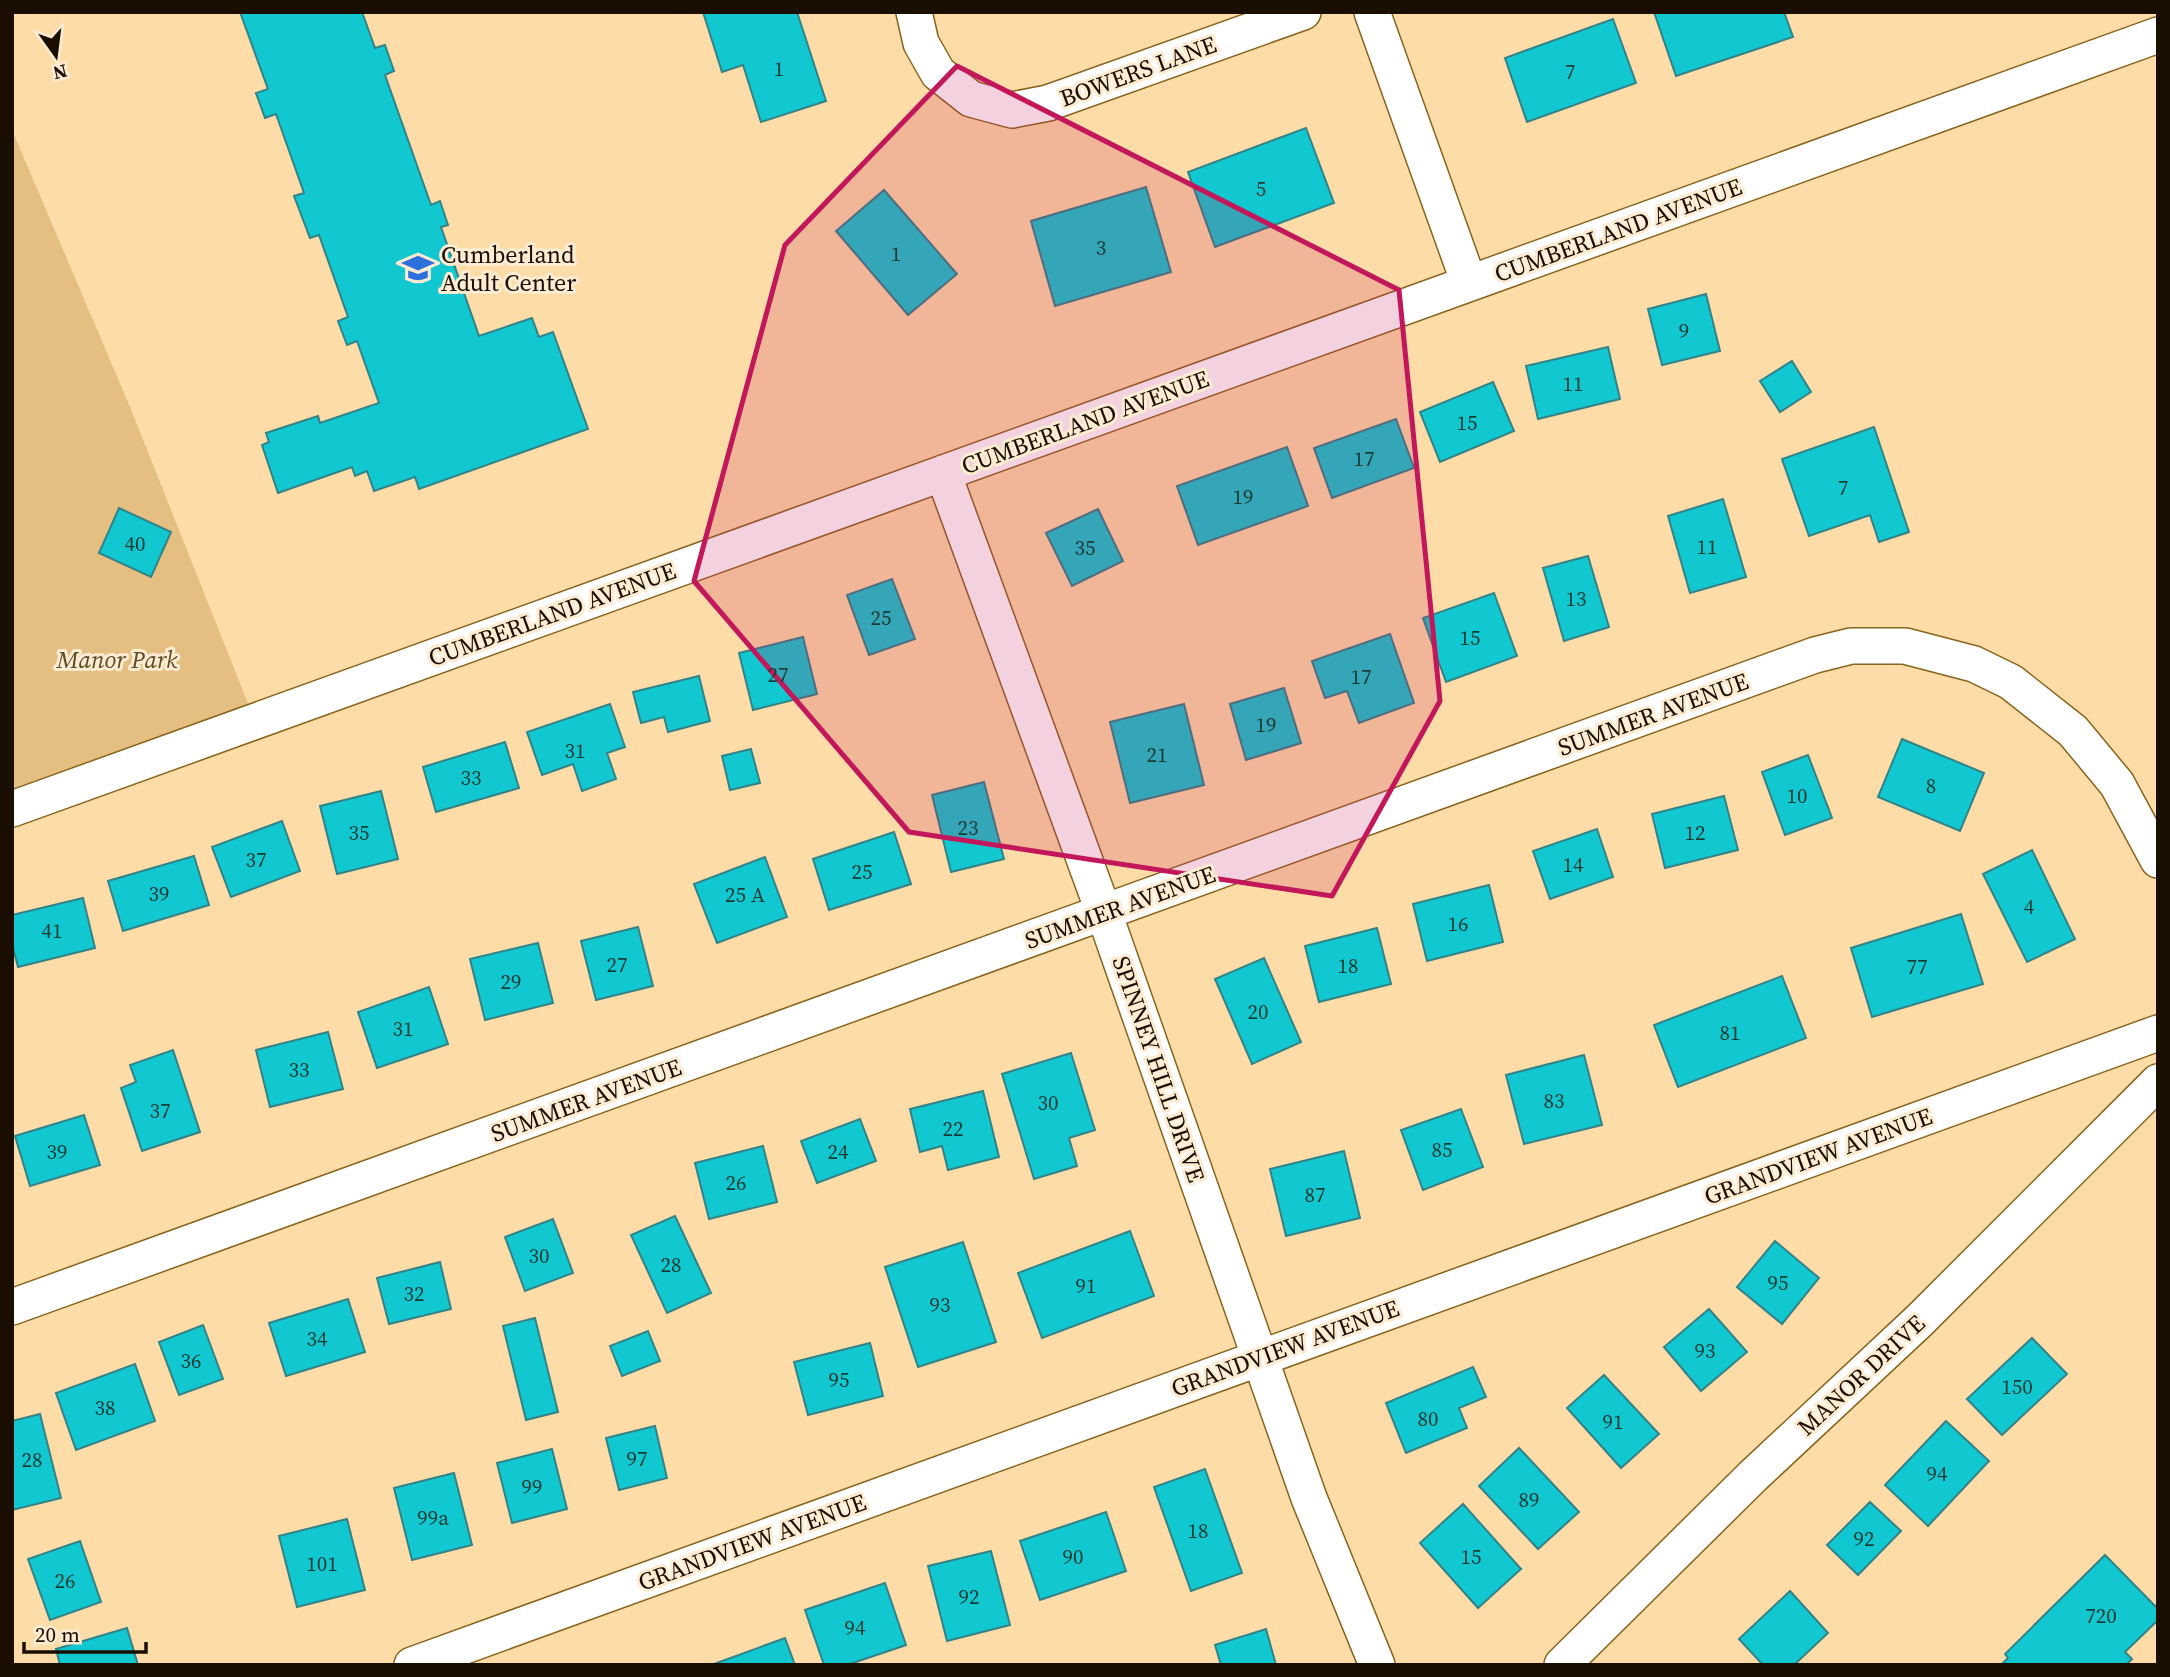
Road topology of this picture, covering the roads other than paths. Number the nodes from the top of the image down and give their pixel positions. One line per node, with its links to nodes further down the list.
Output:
1 (914, 12): 2 (street, BOWERS LANE)
2 (1303, 12)
3 (1372, 12): 5 (street)
4 (2158, 35): 5 (street, CUMBERLAND AVENUE)
5 (1469, 284): 6 (street, CUMBERLAND AVENUE)
6 (943, 473): 7 (street, CUMBERLAND AVENUE); 9 (street, SPINNEY HILL DRIVE)
7 (12, 808)
8 (2158, 860): 9 (street, SUMMER AVENUE)
9 (1104, 913): 12 (street, SUMMER AVENUE); 13 (street, SPINNEY HILL DRIVE)
10 (2158, 1032): 13 (street, GRANDVIEW AVENUE)
11 (2158, 1082): 16 (street, MANOR DRIVE)
12 (12, 1307)
13 (1260, 1357): 14 (street, GRANDVIEW AVENUE); 15 (street, SPINNEY HILL DRIVE)
14 (412, 1665)
15 (1377, 1665)
16 (1562, 1665)

